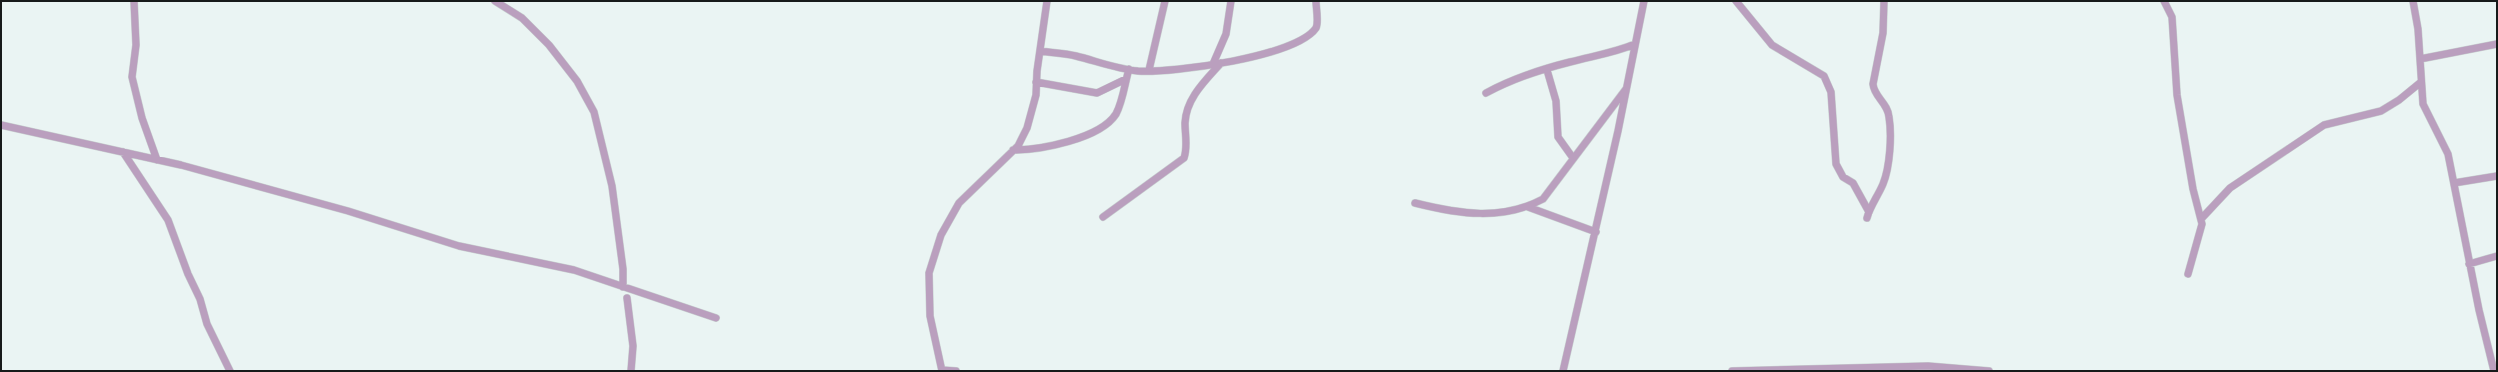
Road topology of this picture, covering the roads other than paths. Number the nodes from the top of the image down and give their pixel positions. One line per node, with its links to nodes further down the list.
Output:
1 (134, 1): 30 (street)
2 (495, 1): 41 (street)
3 (1047, 1): 14 (street)
4 (1165, 1): 19 (street)
5 (1231, 1): 17 (street)
6 (1316, 1): 16 (street)
7 (1644, 1): 12 (street)
8 (1736, 1): 9 (street)
9 (1884, 1)
10 (2164, 1): 36 (street)
11 (2412, 1): 15 (street)
12 (1635, 44): 20 (street); 24 (street)
13 (2497, 44): 15 (street)
14 (1040, 51): 18 (street); 22 (street)
15 (2420, 59): 23 (street)
16 (1222, 63): 17 (street); 35 (street)
17 (1213, 64): 19 (street)
18 (1129, 69): 19 (street); 21 (street)
19 (1149, 70)
20 (1547, 70): 25 (street); 29 (street)
21 (1126, 79): 22 (street); 27 (street)
22 (1036, 82): 27 (street)
23 (2421, 82): 32 (street); 36 (street)
24 (1627, 88): 29 (street); 37 (street)
25 (1486, 93)
26 (1, 125): 28 (street)
27 (1013, 150): 44 (street)
28 (123, 152): 30 (street); 45 (street)
29 (1574, 158): 34 (street)
30 (157, 160): 41 (street)
31 (2497, 176): 32 (street)
32 (2454, 183): 39 (street)
33 (1415, 203): 34 (street)
34 (1528, 207): 37 (street)
35 (1103, 217)
36 (2201, 218): 40 (street)
37 (1596, 232): 48 (street)
38 (2497, 256): 39 (street)
39 (2469, 264): 51 (street)
40 (2188, 274)
41 (623, 287): 43 (street)
42 (627, 298): 46 (street)
43 (716, 318)
44 (942, 370): 47 (street)
45 (230, 371)
46 (631, 371)
47 (956, 371)
48 (1563, 371)
49 (1732, 371): 50 (street)
50 (1989, 371)
51 (2494, 371)

